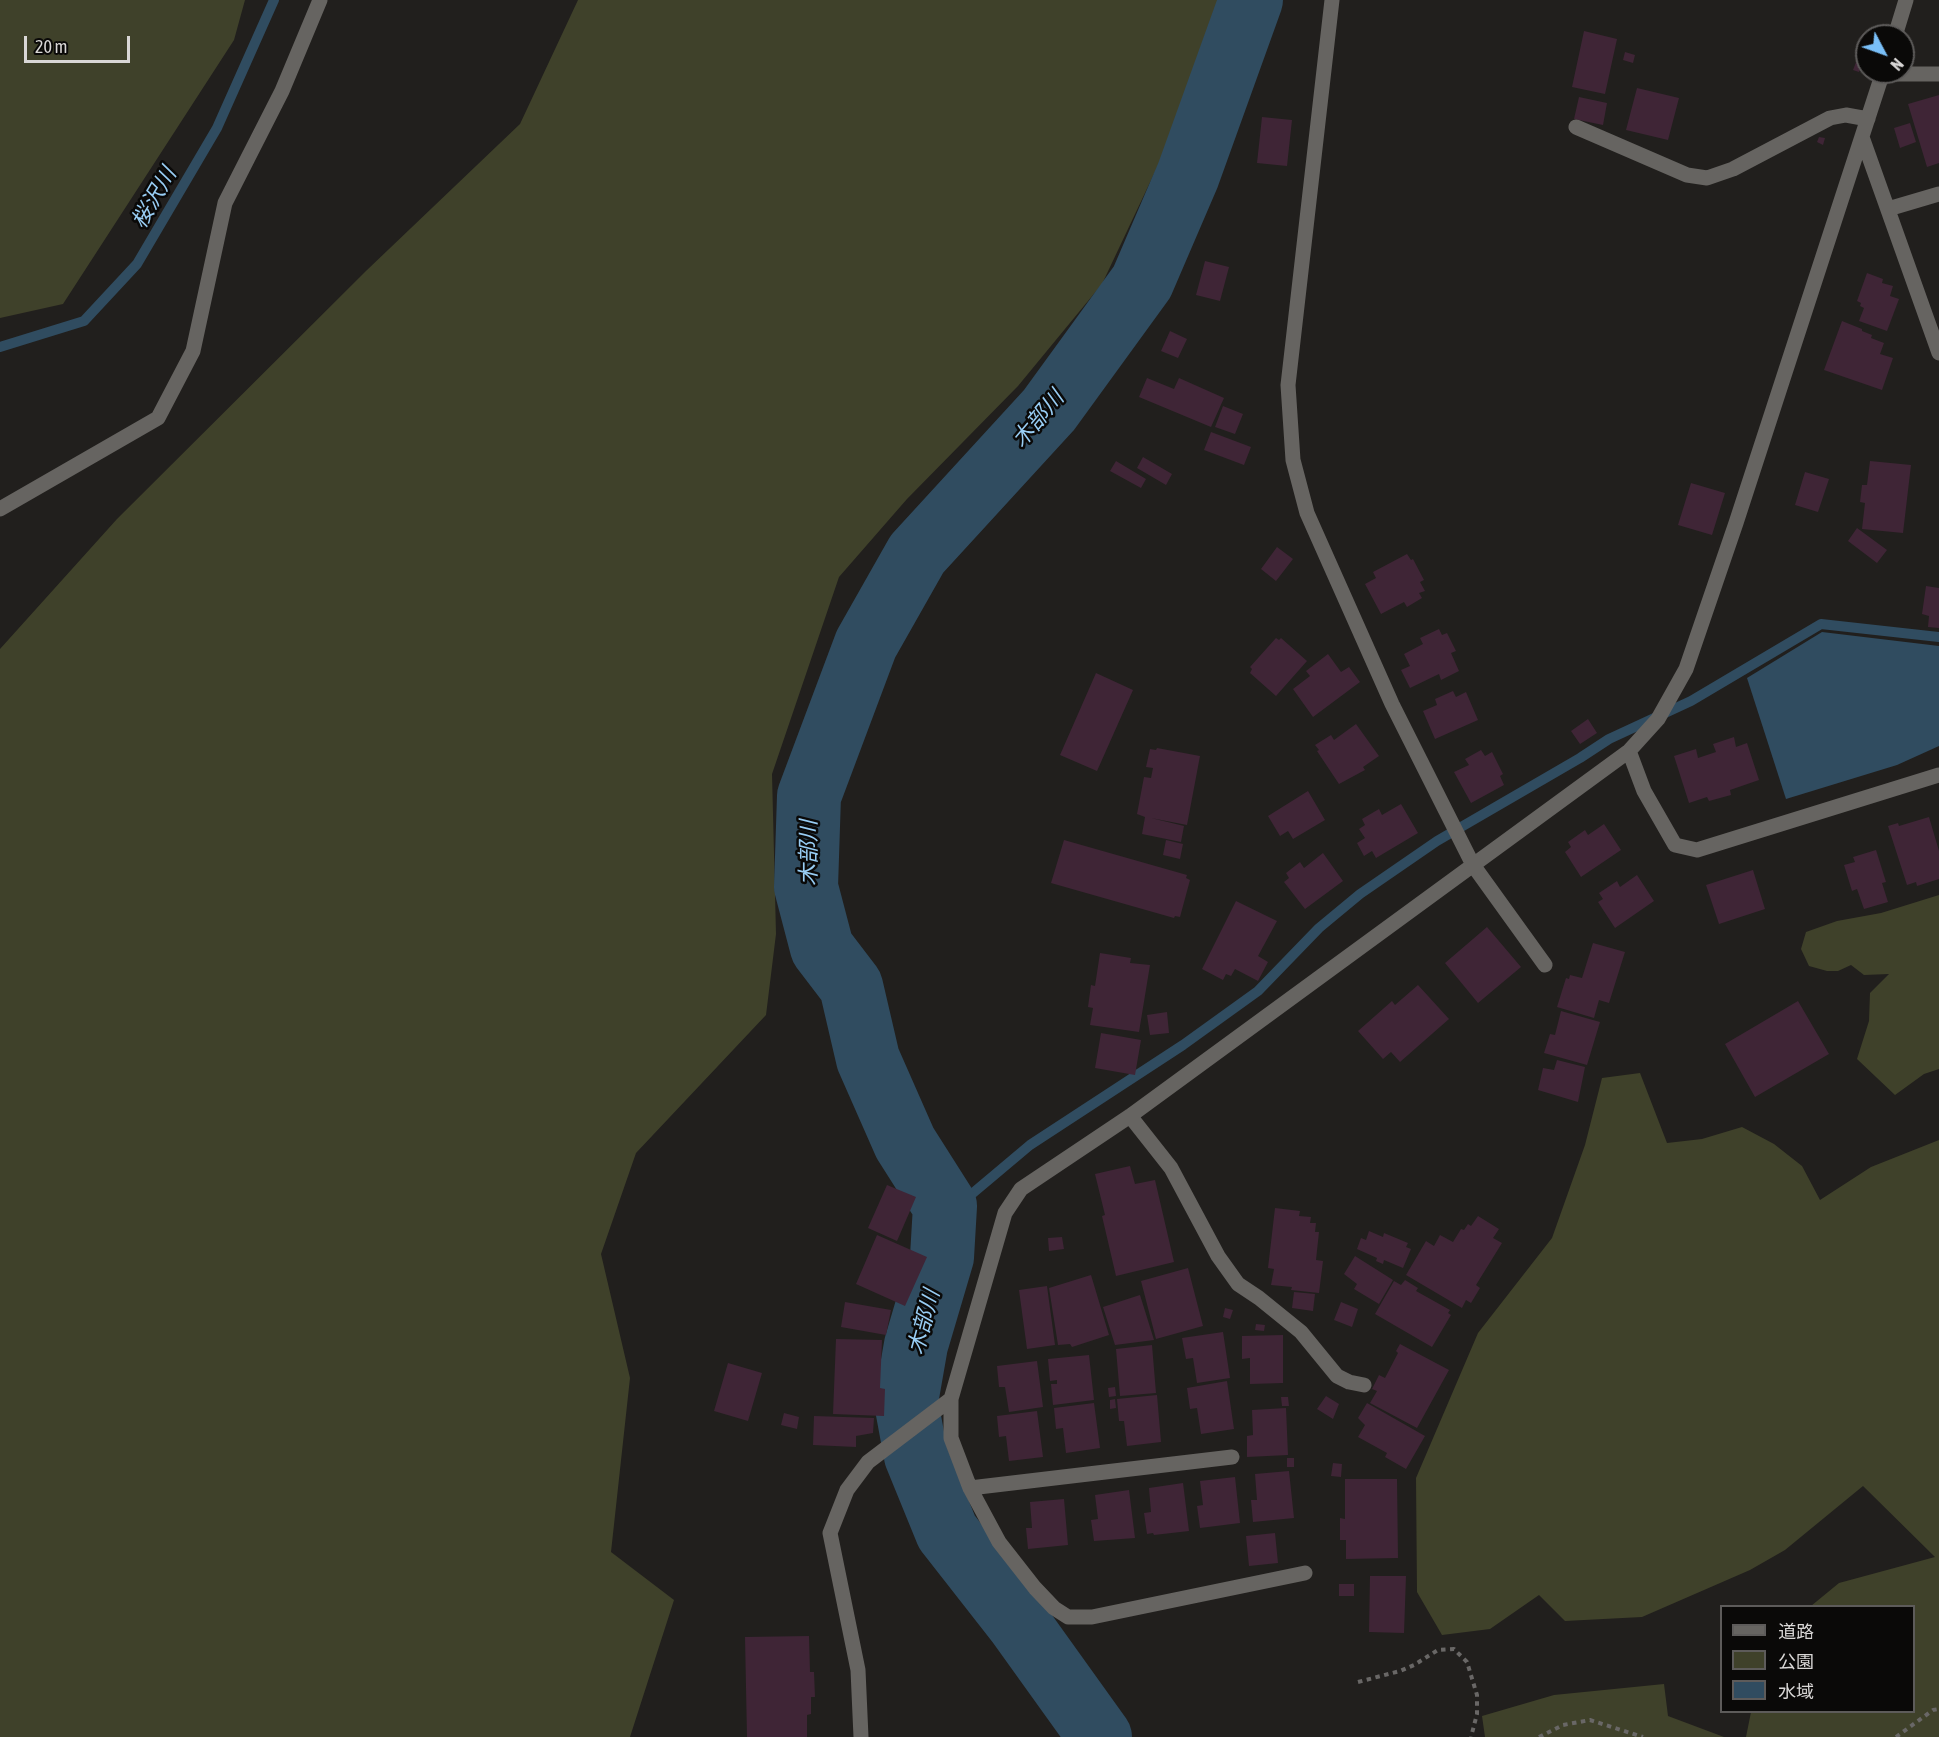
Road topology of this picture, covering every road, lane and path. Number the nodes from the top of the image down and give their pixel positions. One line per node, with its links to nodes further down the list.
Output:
1 (320, 0): 14 (street)
2 (1332, 0): 17 (street)
3 (1906, 0): 4 (street)
4 (1899, 24)
5 (1915, 74): 6 (street)
6 (1939, 74)
7 (1879, 84): 8 (street)
8 (1868, 118): 9 (street); 10 (street)
9 (1576, 127)
10 (1862, 137): 12 (street); 15 (street)
11 (1939, 194): 12 (street)
12 (1888, 209): 13 (street)
13 (1939, 352)
14 (0, 510)
15 (1629, 751): 16 (street); 17 (street)
16 (1939, 776)
17 (1473, 865): 18 (street); 19 (street)
18 (1545, 965)
19 (1130, 1116): 20 (street); 21 (street)
20 (1364, 1385)
21 (951, 1399): 23 (street); 27 (street)
22 (1232, 1457): 23 (street)
23 (970, 1488): 24 (street)
24 (1305, 1573)
25 (1358, 1682): 28 (path)
26 (1939, 1709): 31 (path)
27 (861, 1737)
28 (1471, 1737)
29 (1539, 1737): 30 (path)
30 (1643, 1737)
31 (1896, 1737)

